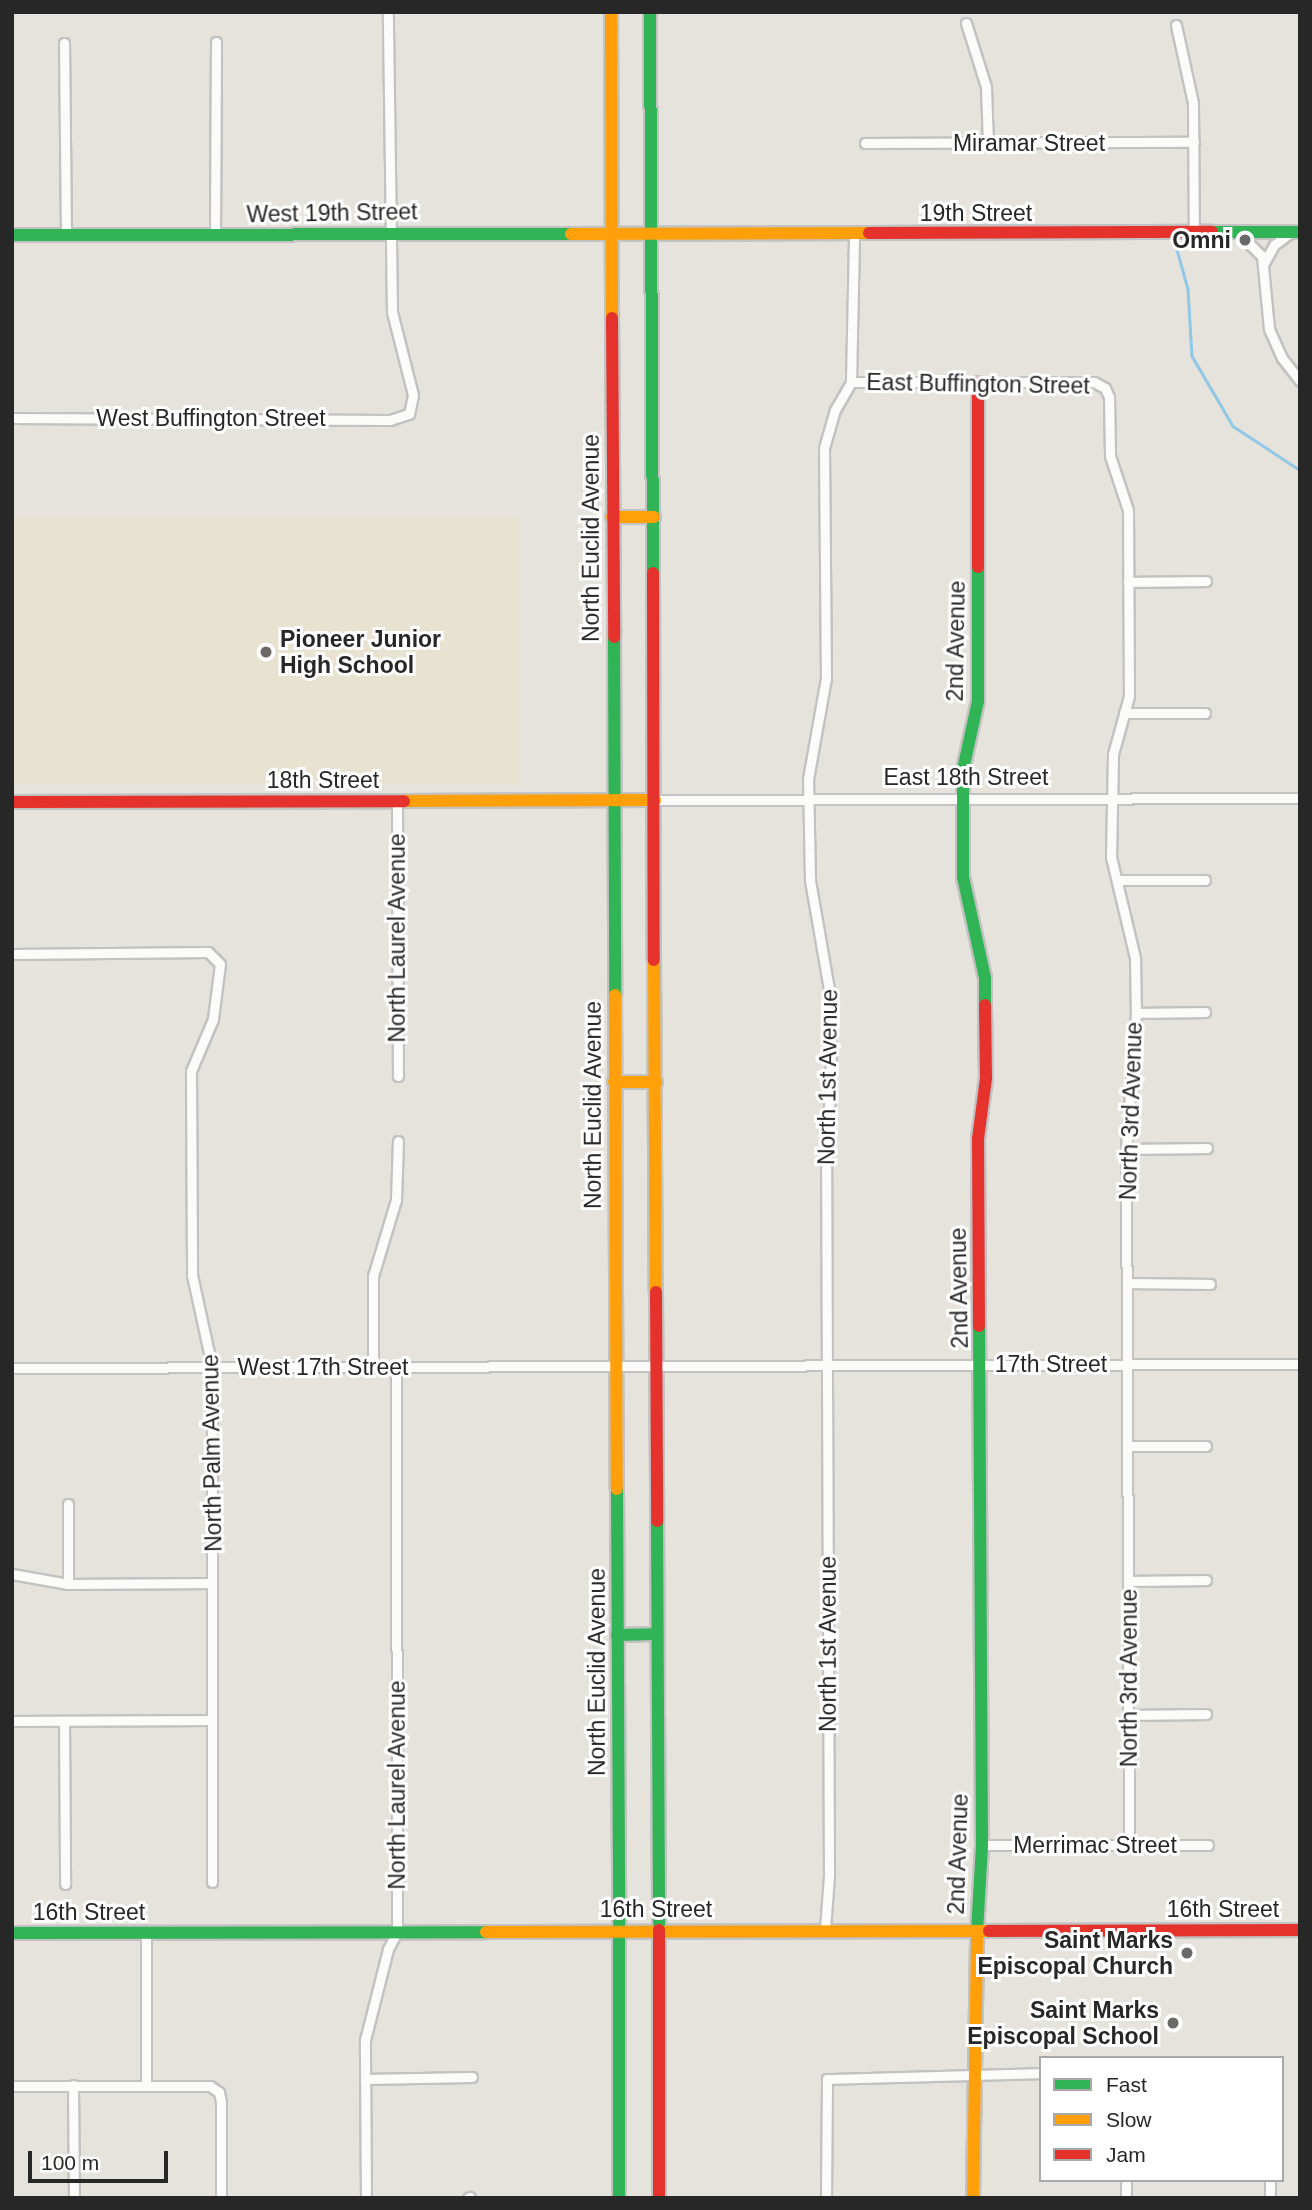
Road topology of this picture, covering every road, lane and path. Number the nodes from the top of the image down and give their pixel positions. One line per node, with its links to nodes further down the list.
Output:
1 (388, 12): 13 (street)
2 (611, 12): 11 (main road, North Euclid Avenue)
3 (650, 12): 14 (main road)
4 (966, 23): 10 (street)
5 (1176, 24): 8 (street)
6 (216, 42): 20 (street)
7 (64, 43): 19 (street)
8 (1194, 142): 10 (street, Miramar Street); 15 (street)
9 (865, 143): 10 (street, Miramar Street)
10 (988, 143)
11 (611, 232): 13 (main road, West 19th Street); 14 (main road, West 19th Street); 27 (main road, North Euclid Avenue)
12 (1295, 232): 16 (main road, 19th Street); 21 (street)
13 (390, 233): 20 (main road, West 19th Street); 26 (street, West Buffington Street)
14 (652, 233): 17 (main road, 19th Street); 28 (main road)
15 (1194, 233): 16 (main road, 19th Street); 17 (main road, 19th Street)
16 (1238, 233): 21 (street)
17 (854, 234): 23 (street, North 1st Avenue)
18 (12, 235): 19 (main road, West 19th Street)
19 (66, 235): 20 (main road, West 19th Street)
20 (215, 235)
21 (1264, 263): 22 (street)
22 (1300, 381)
23 (851, 382): 24 (street, East Buffington Street); 36 (street, North 1st Avenue)
24 (978, 383): 25 (street, East Buffington Street); 33 (main road, 2nd Avenue)
25 (1105, 388): 30 (street, North 3rd Avenue)
26 (12, 418)
27 (612, 517): 28 (main road); 37 (main road, North Euclid Avenue)
28 (654, 517): 39 (main road)
29 (1206, 581): 30 (street)
30 (1128, 582): 31 (street, North 3rd Avenue)
31 (1124, 713): 32 (street); 34 (street, North 3rd Avenue)
32 (1205, 713)
33 (963, 798): 34 (street, East 18th Street); 36 (street, East 18th Street); 55 (main road, 2nd Avenue)
34 (1111, 798): 35 (street, East 18th Street); 42 (street, North 3rd Avenue)
35 (1300, 798)
36 (808, 799): 39 (street, East 18th Street); 61 (street, North 1st Avenue)
37 (612, 800): 38 (main road, 18th Street); 40 (main road, 18th Street); 48 (main road, North Euclid Avenue)
38 (634, 800): 39 (main road, East 18th Street)
39 (655, 800): 49 (main road)
40 (397, 801): 41 (main road, 18th Street); 47 (street, North Laurel Avenue)
41 (12, 802)
42 (1117, 880): 43 (street); 46 (street, North 3rd Avenue)
43 (1205, 880)
44 (12, 954): 62 (street, North Palm Avenue)
45 (1205, 1012): 46 (street)
46 (1136, 1013): 52 (street, North 3rd Avenue)
47 (398, 1076)
48 (614, 1082): 49 (main road); 58 (main road, North Euclid Avenue)
49 (656, 1082): 60 (main road)
50 (398, 1141): 63 (street)
51 (1207, 1148): 52 (street)
52 (1126, 1149): 53 (street, North 3rd Avenue)
53 (1128, 1283): 54 (street); 56 (street, North 3rd Avenue)
54 (1210, 1284)
55 (981, 1364): 56 (street, 17th Street); 61 (street, 17th Street); 82 (main road, 2nd Avenue)
56 (1129, 1364): 57 (street, 17th Street); 66 (street, North 3rd Avenue)
57 (1300, 1364)
58 (615, 1365): 59 (street, West 17th Street); 64 (street, West 17th Street); 75 (main road, North Euclid Avenue)
59 (635, 1365): 60 (street, 17th Street)
60 (657, 1365): 61 (street, 17th Street); 74 (main road)
61 (826, 1365): 86 (street, North 1st Avenue)
62 (212, 1367): 63 (street, West 17th Street); 65 (street, West 17th Street); 72 (street, North Palm Avenue)
63 (373, 1367): 64 (street, West 17th Street)
64 (396, 1367): 92 (street, North Laurel Avenue)
65 (12, 1368)
66 (1129, 1446): 67 (street); 71 (street, North 3rd Avenue)
67 (1206, 1446)
68 (68, 1504): 73 (street)
69 (12, 1574): 73 (street)
70 (1206, 1580): 71 (street)
71 (1129, 1581): 77 (street, North 3rd Avenue)
72 (212, 1583): 73 (street); 78 (street, North Palm Avenue)
73 (68, 1584)
74 (657, 1634): 75 (main road); 88 (main road)
75 (617, 1635): 87 (main road, North Euclid Avenue)
76 (1206, 1714): 77 (street)
77 (1129, 1715): 81 (street, North 3rd Avenue)
78 (212, 1720): 80 (street); 84 (street, North Palm Avenue)
79 (12, 1721): 80 (street)
80 (64, 1721): 85 (street)
81 (1129, 1844): 82 (street, Merrimac Street); 83 (street, Merrimac Street)
82 (982, 1845): 89 (main road, 2nd Avenue)
83 (1208, 1845)
84 (212, 1882)
85 (65, 1884)
86 (825, 1929): 88 (main road, 16th Street); 89 (main road, 16th Street)
87 (619, 1930): 88 (main road, 16th Street); 92 (main road, 16th Street); 105 (main road, North Euclid Avenue)
88 (659, 1930): 106 (main road)
89 (977, 1930): 90 (main road, 16th Street); 96 (main road, 2nd Avenue)
90 (1300, 1930)
91 (146, 1932): 92 (main road, 16th Street); 93 (main road, 16th Street); 100 (street)
92 (397, 1932): 97 (street, North Laurel Avenue)
93 (12, 1933)
94 (1039, 2073): 96 (street)
95 (472, 2077): 97 (street)
96 (972, 2078): 107 (street); 108 (main road, 2nd Avenue)
97 (365, 2079): 104 (street, North Laurel Avenue)
98 (73, 2085): 99 (street); 100 (street); 102 (street)
99 (12, 2086)
100 (146, 2086): 103 (street)
101 (1126, 2184): 109 (street)
102 (74, 2198)
103 (221, 2198)
104 (366, 2198)
105 (619, 2198)
106 (659, 2198)
107 (827, 2198)
108 (973, 2198)
109 (1126, 2198)

